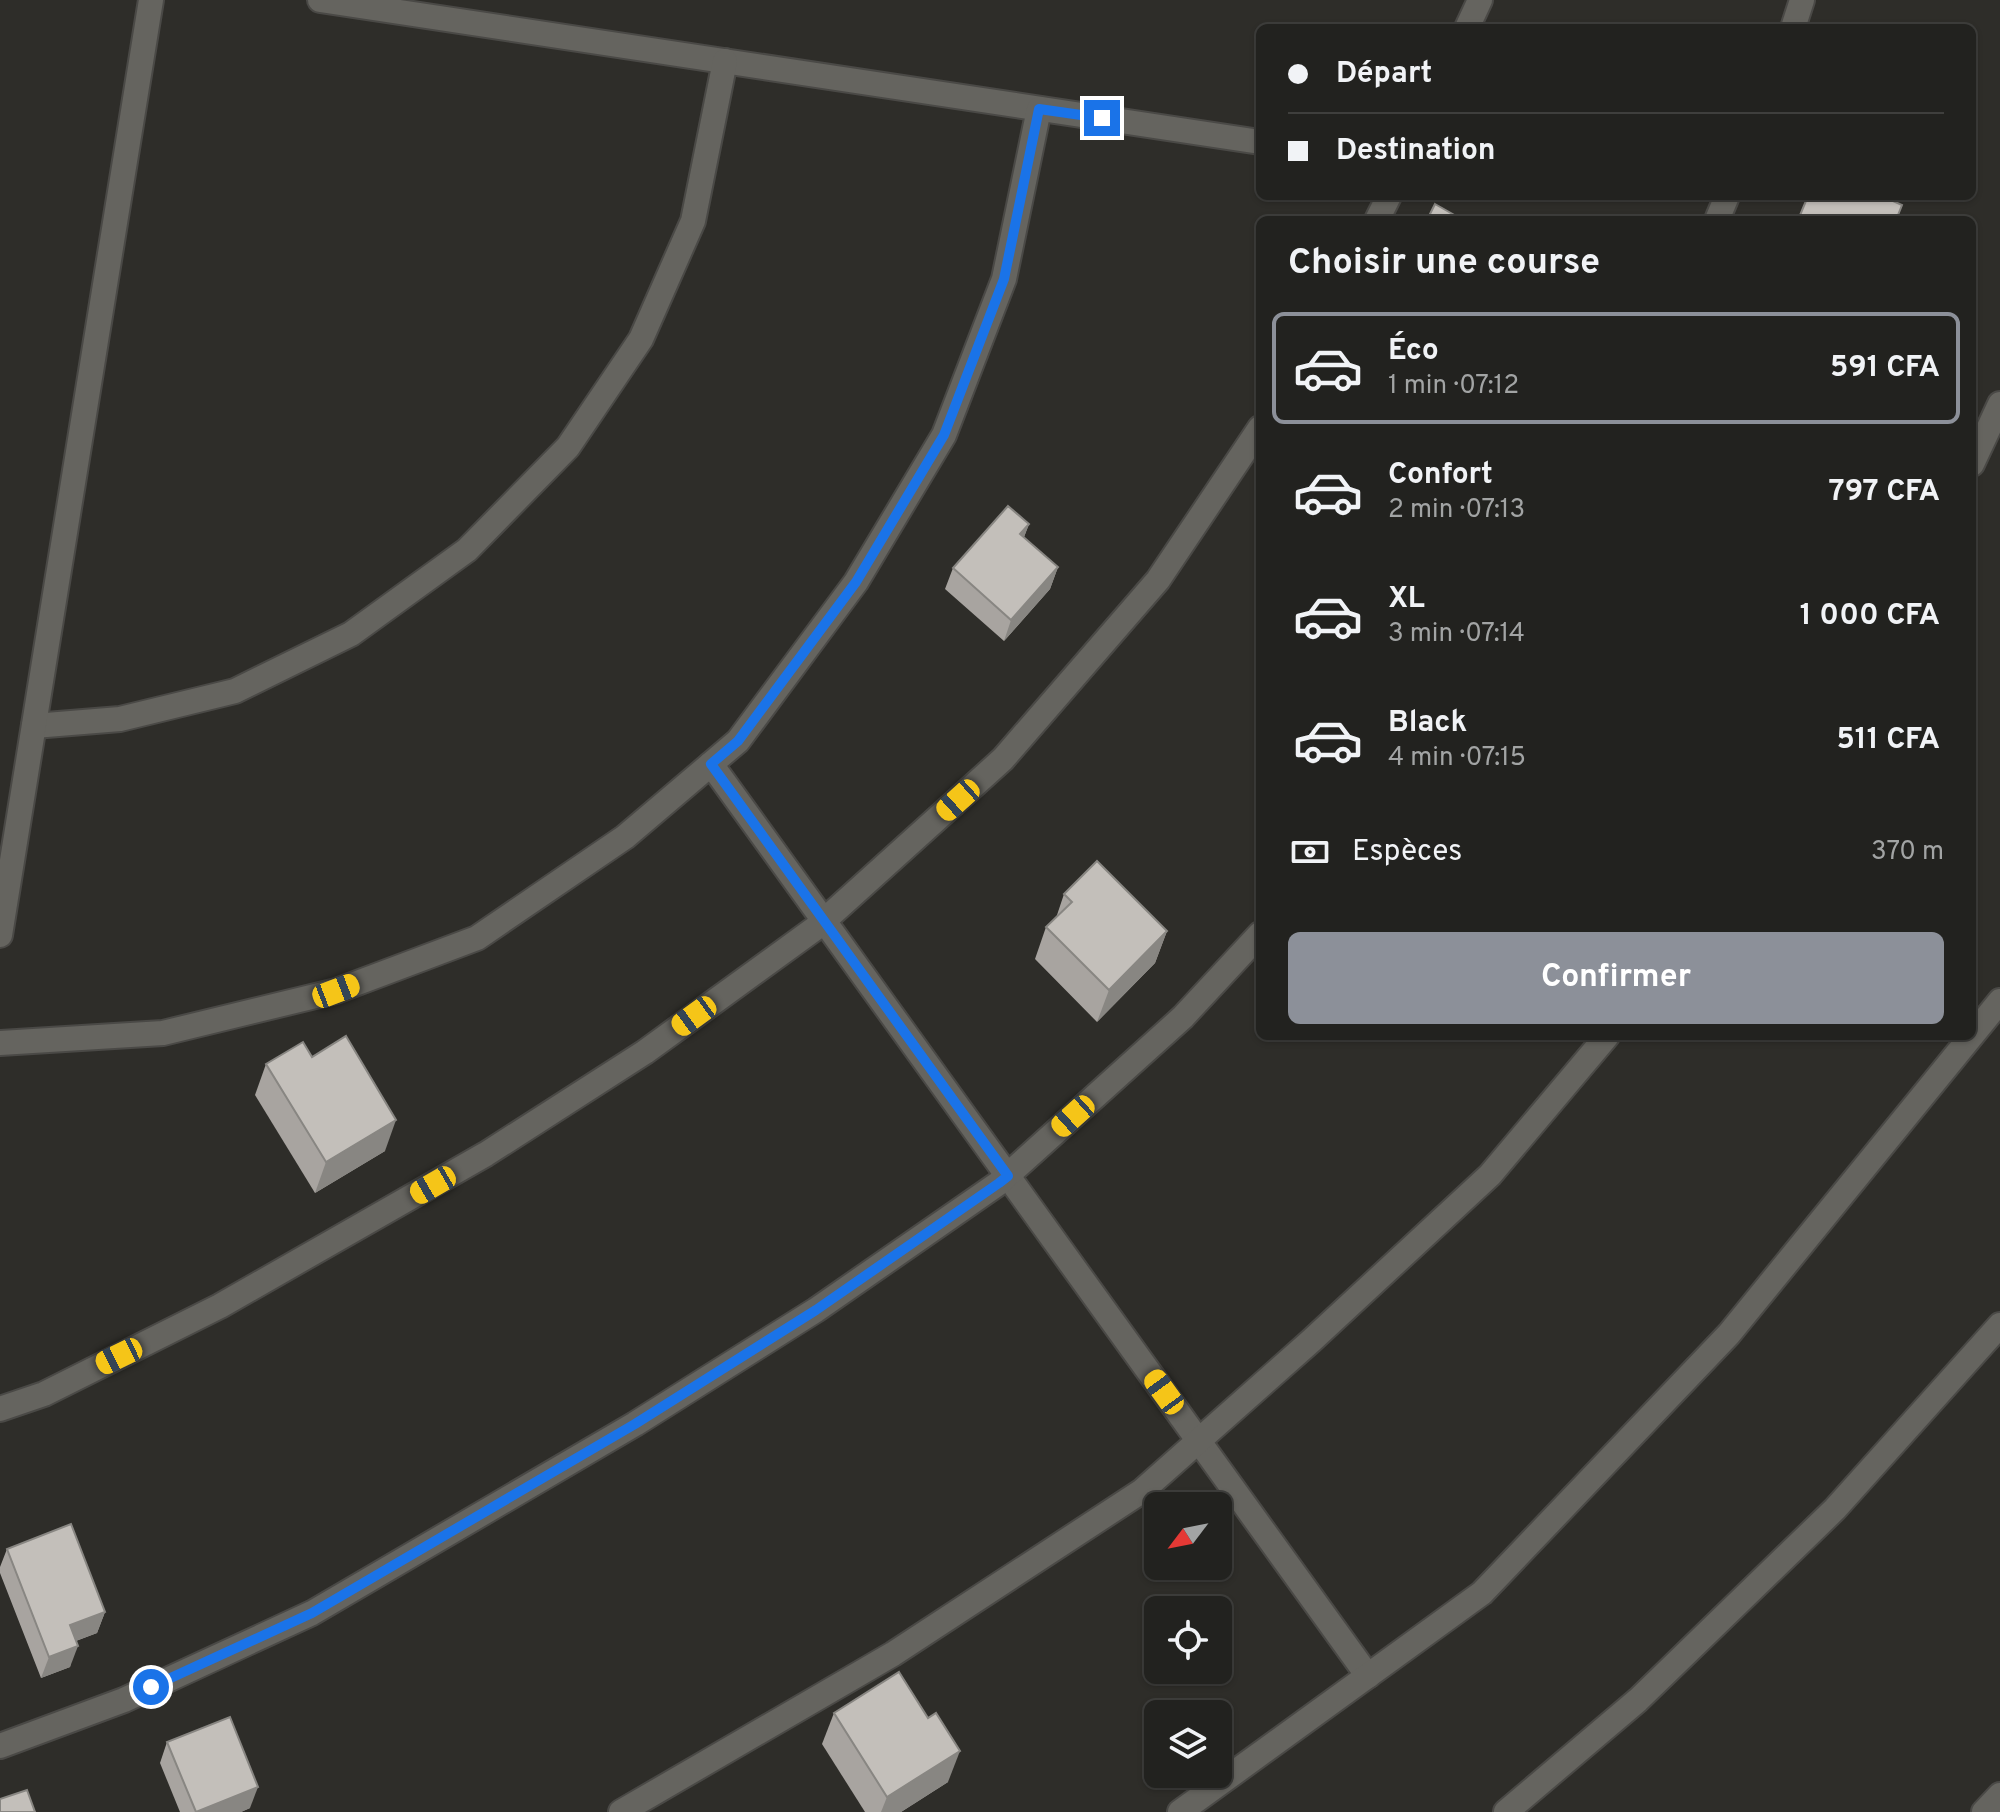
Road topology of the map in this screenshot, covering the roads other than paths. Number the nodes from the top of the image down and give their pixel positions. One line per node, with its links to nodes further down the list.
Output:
1 (151, 0): 13 (street)
2 (320, 0): 7 (street)
3 (1480, 0): 5 (street)
4 (1802, 0): 6 (street)
5 (1469, 24)
6 (1794, 24)
7 (725, 61): 8 (street); 13 (street)
8 (1039, 109): 9 (street); 14 (street)
9 (1256, 141)
10 (2000, 404): 12 (street)
11 (1256, 434): 15 (street)
12 (1976, 455)
13 (34, 726): 16 (street)
14 (711, 764): 15 (street); 22 (street)
15 (823, 920): 23 (street); 25 (street)
16 (0, 935)
17 (1256, 938): 23 (street)
18 (2000, 1001): 19 (street)
19 (1976, 1030)
20 (1604, 1040): 26 (street)
21 (1968, 1040): 27 (street)
22 (0, 1043)
23 (1008, 1176): 26 (street); 28 (street)
24 (2000, 1325): 32 (street)
25 (0, 1409)
26 (1198, 1441): 27 (street); 30 (street)
27 (1368, 1676): 31 (street)
28 (0, 1746)
29 (2000, 1795): 33 (street)
30 (621, 1812)
31 (1180, 1812)
32 (1506, 1812)
33 (1984, 1812)

